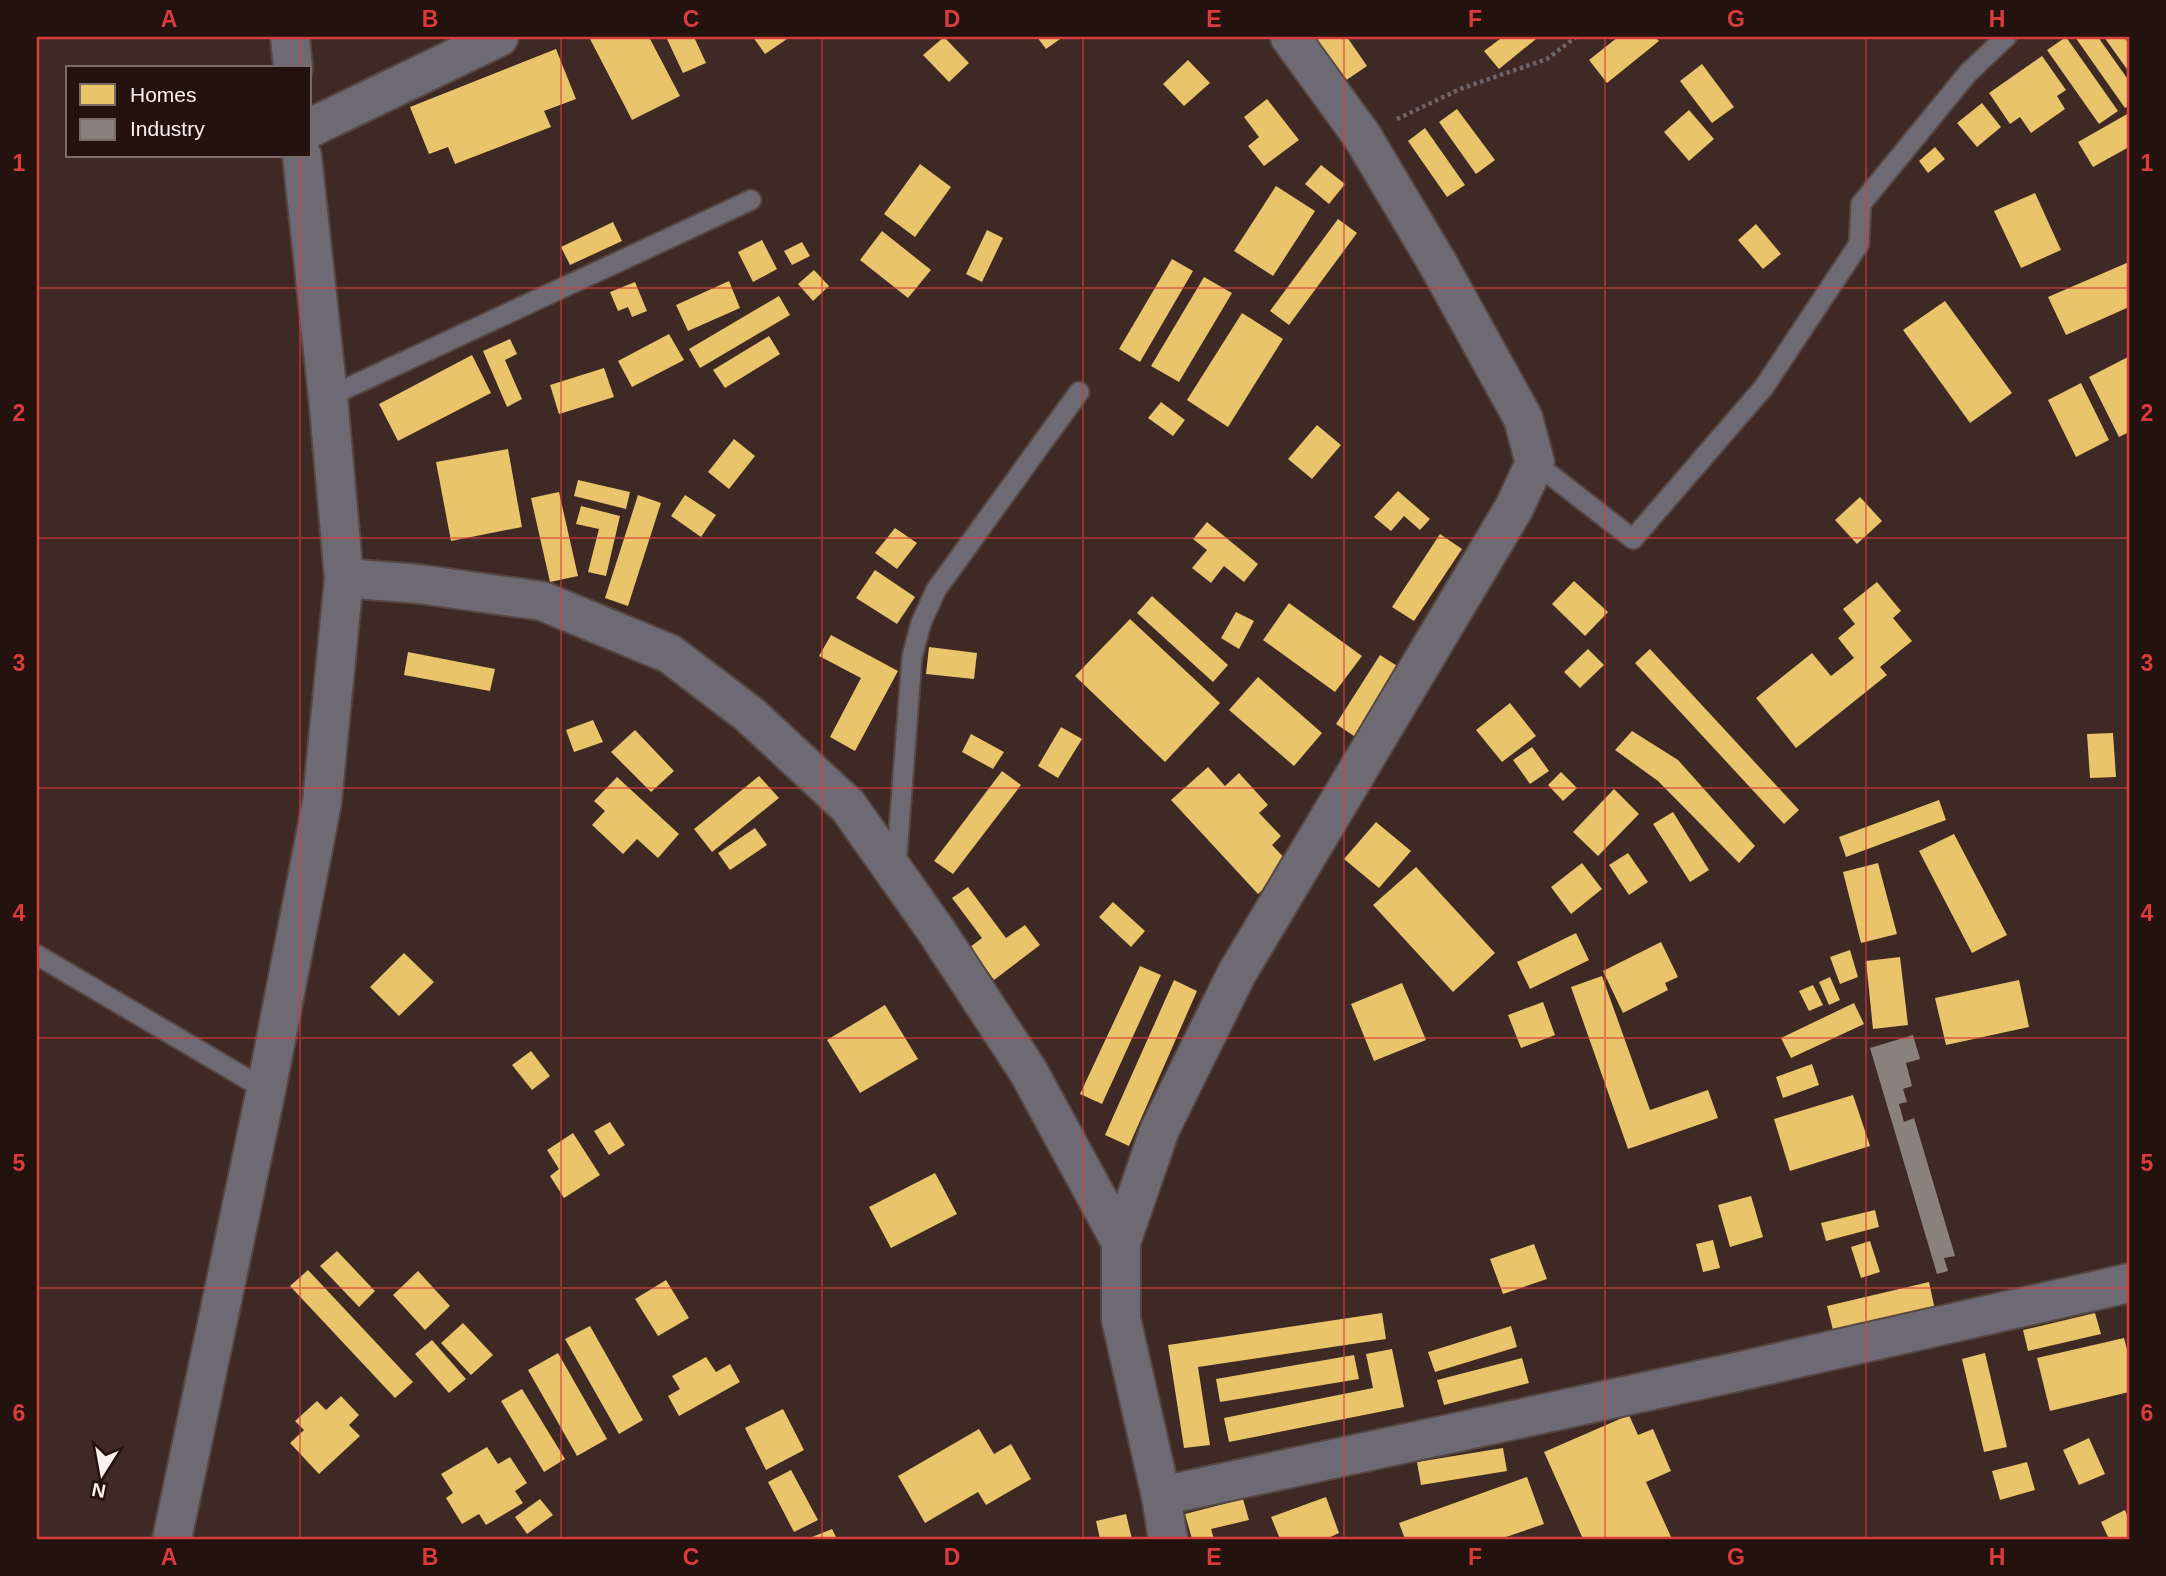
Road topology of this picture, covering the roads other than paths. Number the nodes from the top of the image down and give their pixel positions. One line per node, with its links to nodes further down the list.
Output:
1 (290, 37): 5 (street)
2 (499, 37): 6 (street)
3 (1290, 37): 11 (street)
4 (2006, 37): 11 (lane)
5 (293, 66)
6 (312, 127)
7 (302, 158): 10 (street)
8 (751, 200): 10 (lane)
9 (1079, 392): 13 (lane)
10 (328, 397): 12 (street)
11 (1535, 463): 16 (street)
12 (344, 578): 13 (street); 15 (street)
13 (896, 874): 16 (street)
14 (37, 955): 15 (lane)
15 (266, 1090): 19 (street)
16 (1122, 1242): 18 (street)
17 (2129, 1283): 18 (street)
18 (1161, 1496): 20 (street)
19 (172, 1539)
20 (1168, 1539)

